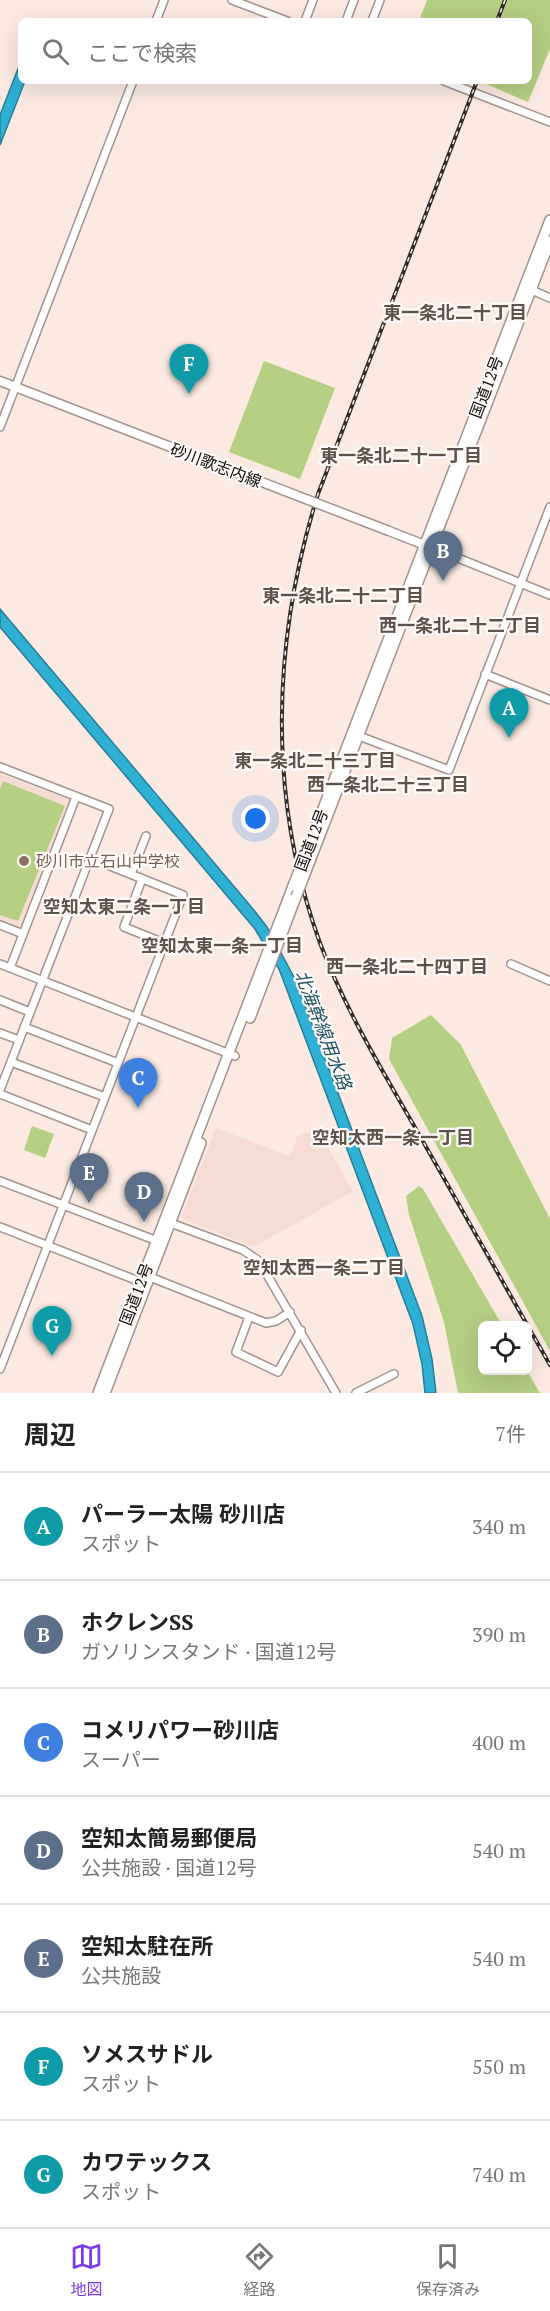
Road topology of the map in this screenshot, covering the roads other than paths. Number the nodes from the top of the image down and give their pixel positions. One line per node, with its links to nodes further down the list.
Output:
1 (164, 0): 6 (street)
2 (232, 0): 7 (street)
3 (313, 0): 8 (street)
4 (354, 0): 9 (street)
5 (380, 0): 10 (street)
6 (157, 18)
7 (279, 18)
8 (306, 18)
9 (347, 18)
10 (373, 18)
11 (132, 84): 20 (street)
12 (452, 84): 13 (street)
13 (550, 122)
14 (550, 220): 16 (highway, 国道12号)
15 (550, 241): 16 (highway, 国道12号)
16 (543, 261): 17 (highway, 国道12号)
17 (528, 289): 18 (street); 23 (highway, 国道12号)
18 (550, 298)
19 (0, 381): 20 (main road, 砂川歌志内線)
20 (15, 387): 21 (street); 23 (main road, 砂川歌志内線, bridge)
21 (0, 427)
22 (550, 507): 24 (street)
23 (428, 546): 24 (street); 28 (highway, 国道12号); 36 (highway, 国道12号, bridge)
24 (521, 583): 25 (street); 26 (street)
25 (550, 595)
26 (485, 675): 27 (street); 28 (street)
27 (550, 700)
28 (359, 735): 36 (highway, 国道12号, bridge)
29 (0, 767): 30 (street)
30 (76, 797): 32 (street); 37 (street)
31 (146, 836): 33 (street)
32 (90, 858): 33 (street); 43 (street)
33 (132, 874): 34 (street)
34 (142, 879): 38 (street); 38 (street)
35 (0, 925): 37 (street)
36 (279, 933): 50 (highway, 国道12号)
37 (23, 934): 41 (street)
38 (164, 943): 46 (street)
39 (0, 964): 41 (street)
40 (511, 964): 42 (street)
41 (10, 968): 43 (street)
42 (550, 981)
43 (42, 982): 45 (street); 46 (street)
44 (0, 1000): 45 (street)
45 (30, 1012): 47 (street)
46 (136, 1017): 50 (street); 52 (street)
47 (24, 1027): 49 (street); 52 (street)
48 (0, 1033): 49 (street)
49 (19, 1040): 51 (street)
50 (232, 1055): 60 (highway, 国道12号)
51 (11, 1062): 54 (street); 56 (street)
52 (118, 1063): 56 (street)
53 (0, 1066): 54 (street)
54 (8, 1070): 55 (street)
55 (0, 1092): 57 (street)
56 (105, 1097): 57 (street)
57 (92, 1130): 59 (street)
58 (0, 1181): 59 (street)
59 (63, 1205): 62 (street); 63 (street)
60 (168, 1222): 62 (highway, 国道12号); 65 (street)
61 (0, 1227): 63 (street)
62 (160, 1242): 64 (highway, 国道12号)
63 (47, 1246): 64 (street); 68 (street)
64 (145, 1280): 66 (street); 70 (highway, 国道12号); 71 (highway, 国道12号)
65 (290, 1312): 66 (street); 67 (street)
66 (249, 1317): 67 (street)
67 (301, 1330): 72 (street)
68 (0, 1369)
69 (394, 1374): 73 (street)
70 (98, 1393)
71 (105, 1393)
72 (336, 1393)
73 (356, 1393)

